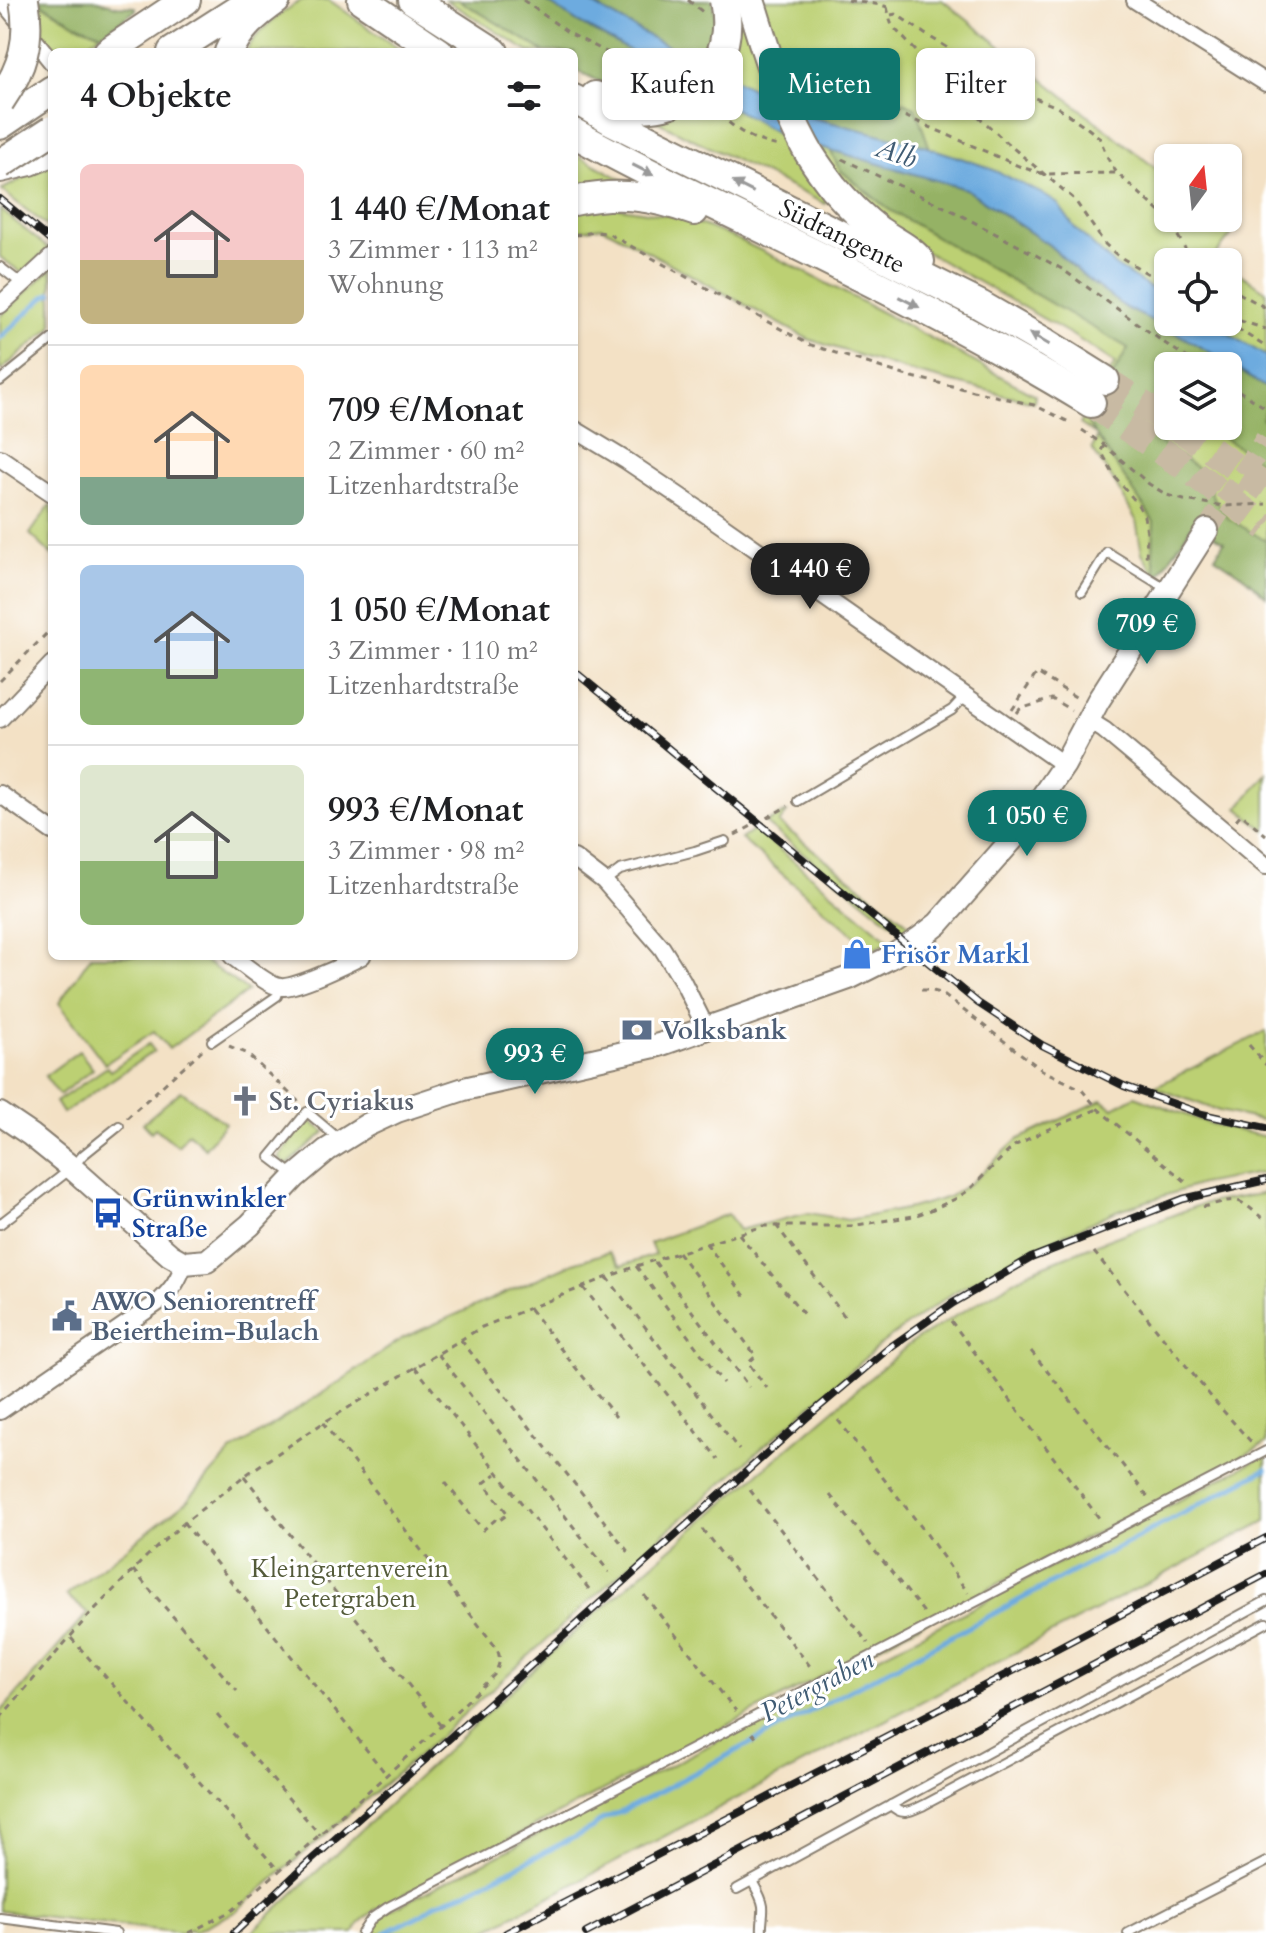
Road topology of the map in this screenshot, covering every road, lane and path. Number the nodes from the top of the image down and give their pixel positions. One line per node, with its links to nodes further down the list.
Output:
1 (2, 0): 24 (street)
2 (24, 0): 29 (highway, bridge)
3 (186, 0): 17 (highway)
4 (253, 0): 18 (highway)
5 (276, 0): 19 (highway)
6 (362, 0): 20 (highway)
7 (413, 0): 21 (highway)
8 (523, 0): 23 (path)
9 (688, 0): 15 (path)
10 (750, 0): 49 (highway, bridge)
11 (848, 0): 14 (path)
12 (892, 0): 14 (path)
13 (1135, 0): 25 (street)
14 (887, 7): 16 (path)
15 (716, 8): 22 (highway, bridge)
16 (890, 15): 40 (path); 41 (path)
17 (114, 48)
18 (178, 48)
19 (231, 48)
20 (433, 48)
21 (488, 48)
22 (722, 48)
23 (602, 53)
24 (48, 57)
25 (1266, 83)
26 (578, 89): 28 (highway)
27 (48, 93): 33 (highway)
28 (602, 98)
29 (0, 101)
30 (578, 101): 49 (highway, Südtangente, one-way to 30)
31 (900, 115): 41 (path)
32 (725, 120): 36 (path)
33 (0, 125)
34 (48, 133): 39 (highway, bridge)
35 (578, 135): 43 (highway, Südtangente, one-way to 43)
36 (787, 142)
37 (48, 154): 39 (highway)
38 (837, 156): 59 (path)
39 (0, 166)
40 (1117, 173): 41 (path); 45 (path)
41 (1044, 174): 48 (path)
42 (578, 200): 43 (highway)
43 (748, 222): 49 (highway, Südtangente, one-way to 49)
44 (578, 234): 63 (path)
45 (1185, 248)
46 (48, 261): 50 (street)
47 (0, 267): 50 (lane)
48 (1154, 277)
49 (938, 283)
50 (22, 285): 52 (street)
51 (1242, 295): 53 (path)
52 (0, 305)
53 (1266, 308)
54 (1242, 323): 55 (path)
55 (1266, 329)
56 (1242, 330): 58 (path)
57 (48, 342): 60 (lane)
58 (1266, 347)
59 (1178, 352)
60 (0, 381)
61 (1242, 393): 62 (path)
62 (1266, 408)
63 (1071, 423)
64 (1082, 430): 66 (path)
65 (578, 431): 77 (street)
66 (1104, 445): 69 (path); 71 (path)
67 (0, 458): 68 (street)
68 (48, 490)
69 (1266, 504)
70 (1207, 530): 72 (street)
71 (1144, 573): 72 (lane); 73 (lane)
72 (1168, 589): 78 (street)
73 (1082, 592)
74 (48, 632): 76 (path)
75 (48, 668): 79 (street)
76 (0, 681)
77 (965, 696): 80 (street); 83 (lane)
78 (1091, 714): 80 (path); 80 (path); 81 (street); 85 (street)
79 (0, 719)
80 (1006, 724): 81 (street)
81 (1064, 765): 94 (street)
82 (0, 794): 84 (street)
83 (798, 801): 87 (path)
84 (48, 828)
85 (1226, 833): 86 (path); 88 (street)
86 (1266, 835)
87 (725, 841): 89 (lane)
88 (1266, 866)
89 (589, 876): 94 (street)
90 (238, 960): 92 (street)
91 (353, 960): 92 (street)
92 (280, 987): 95 (lane)
93 (921, 990): 98 (path)
94 (706, 1028): 102 (street)
95 (212, 1041): 99 (path); 101 (path)
96 (1249, 1045): 97 (path)
97 (1266, 1065)
98 (1098, 1109): 105 (path); 109 (path)
99 (307, 1112): 102 (lane); 104 (lane)
100 (0, 1114): 103 (street)
101 (119, 1126): 103 (lane)
102 (341, 1140): 104 (street)
103 (72, 1168): 108 (lane); 115 (street)
104 (295, 1177): 115 (street)
105 (1185, 1181)
106 (1203, 1207): 107 (path)
107 (1266, 1221)
108 (0, 1224)
109 (776, 1225): 110 (path); 122 (path)
110 (739, 1234): 111 (path); 121 (path)
111 (706, 1243): 112 (path); 119 (path)
112 (678, 1252): 114 (path); 130 (path)
113 (1094, 1252): 136 (path)
114 (654, 1260): 116 (path); 129 (path)
115 (184, 1263): 131 (street)
116 (636, 1266): 117 (path); 128 (path)
117 (607, 1277): 118 (path); 135 (path)
118 (583, 1287): 120 (path); 137 (path)
119 (747, 1299)
120 (530, 1309): 124 (path); 132 (path)
121 (805, 1316)
122 (845, 1317)
123 (951, 1321): 146 (path)
124 (461, 1340): 126 (path); 147 (path)
125 (1031, 1351): 143 (path)
126 (438, 1354): 127 (path); 149 (path)
127 (415, 1367): 134 (path); 138 (path)
128 (723, 1383)
129 (749, 1387)
130 (767, 1388)
131 (0, 1411)
132 (616, 1417)
133 (838, 1420): 153 (path)
134 (323, 1423): 139 (path); 163 (path)
135 (739, 1450)
136 (1263, 1452): 143 (lane)
137 (718, 1459)
138 (496, 1473): 140 (path); 150 (path)
139 (244, 1476): 144 (path); 163 (path)
140 (445, 1482)
141 (750, 1490): 157 (path)
142 (830, 1495): 155 (path)
143 (1155, 1507): 146 (lane)
144 (184, 1523): 148 (path); 166 (path)
145 (702, 1529): 158 (path)
146 (1109, 1531): 153 (lane)
147 (630, 1554)
148 (133, 1570): 156 (path); 159 (path)
149 (609, 1572)
150 (589, 1589)
151 (644, 1595): 162 (path)
152 (1266, 1601): 167 (lane)
153 (975, 1602): 155 (lane)
154 (1266, 1623): 167 (lane)
155 (933, 1624): 157 (lane)
156 (70, 1637): 161 (path); 170 (path)
157 (876, 1654): 158 (lane)
158 (822, 1682): 162 (lane)
159 (237, 1691)
160 (217, 1715): 168 (path)
161 (0, 1718)
162 (744, 1723): 176 (lane)
163 (441, 1726): 166 (path)
164 (752, 1732): 165 (path)
165 (758, 1740)
166 (386, 1774): 168 (path)
167 (891, 1805): 171 (lane)
168 (320, 1835): 170 (path)
169 (1266, 1862): 178 (lane)
170 (279, 1871): 175 (path)
171 (752, 1881): 172 (lane); 177 (lane)
172 (737, 1889)
173 (0, 1918): 174 (lane)
174 (116, 1933)
175 (189, 1933)
176 (362, 1933)
177 (762, 1933)
178 (1128, 1933)

